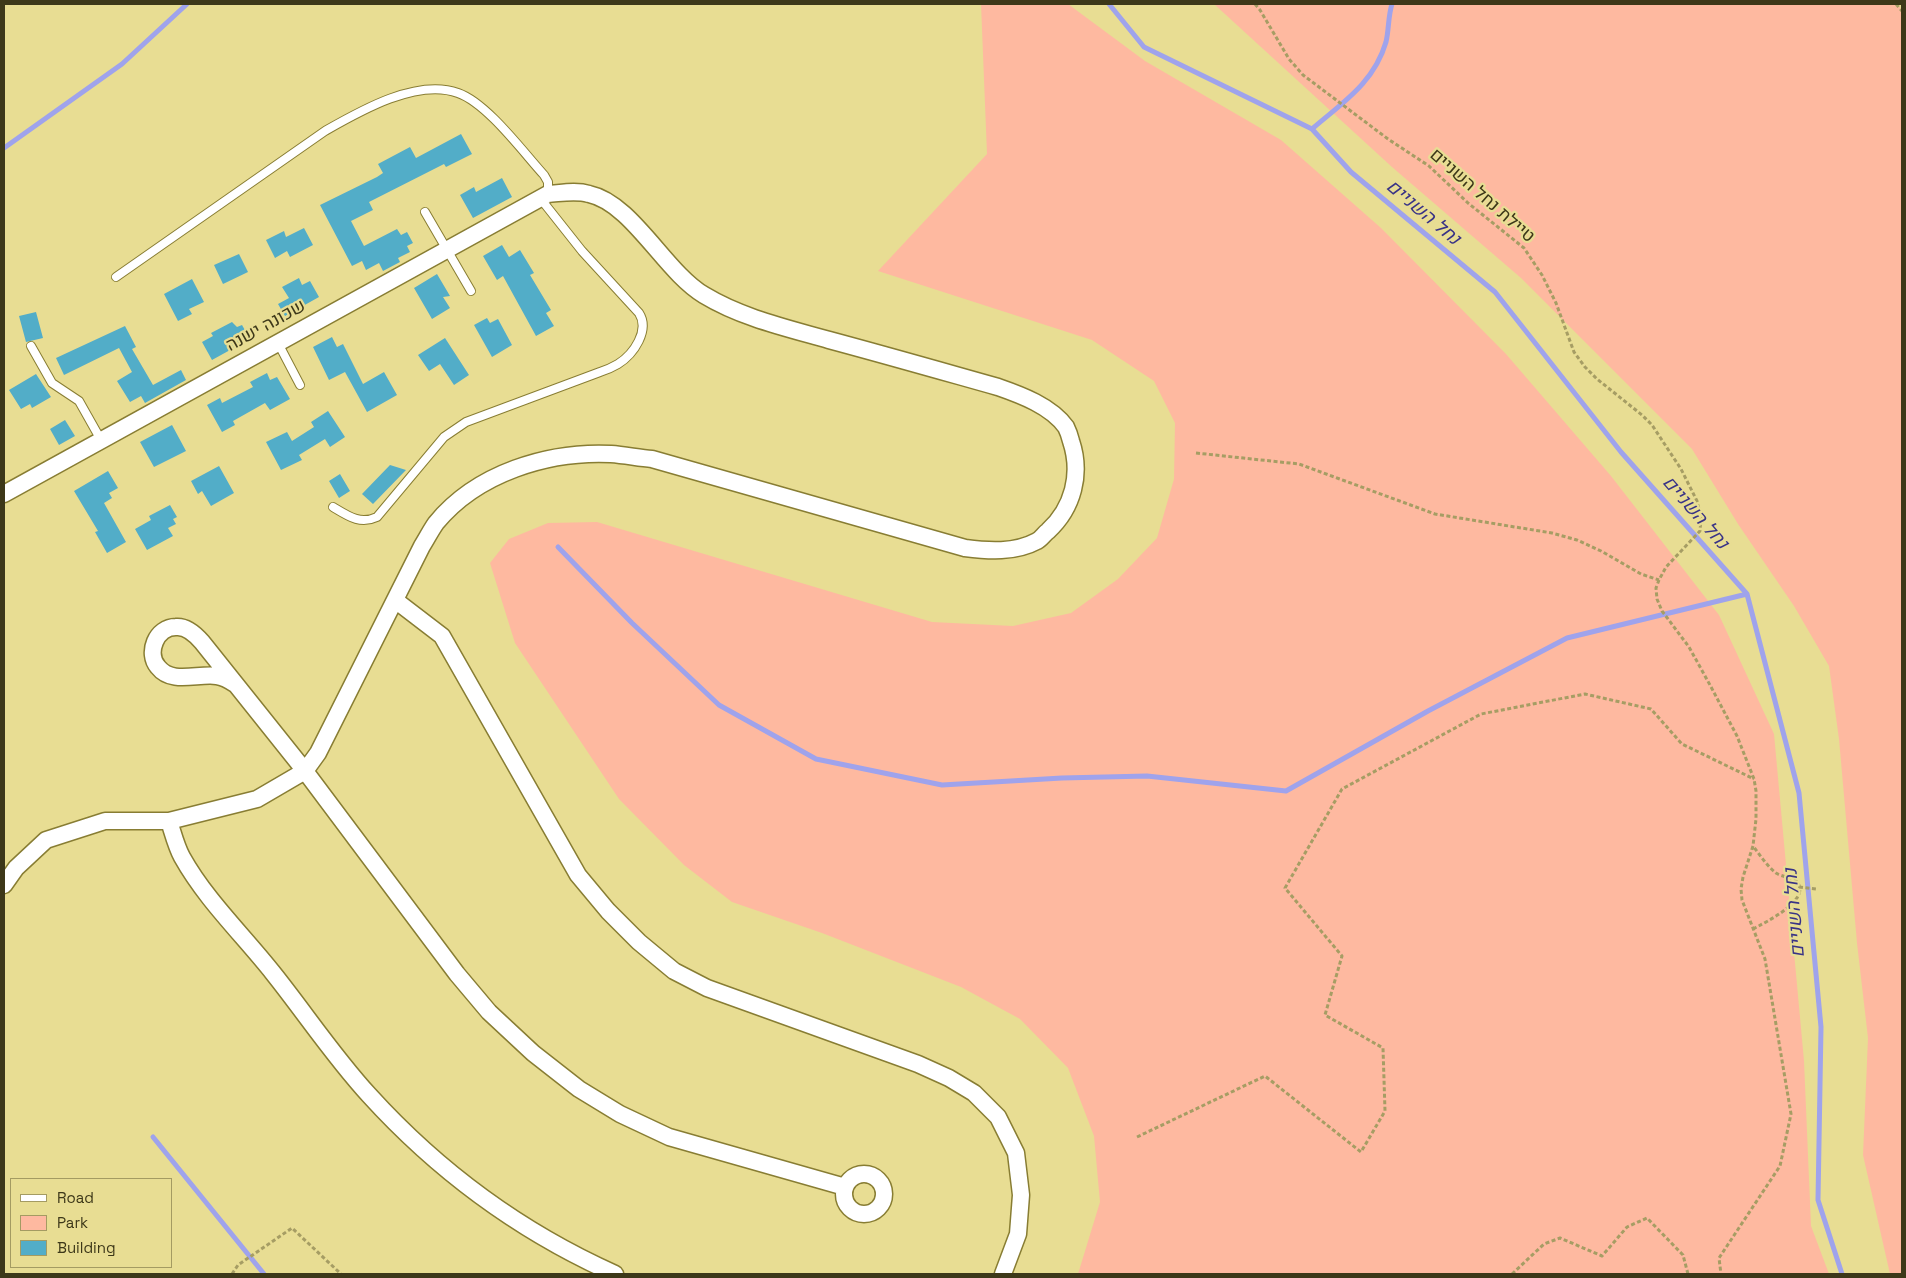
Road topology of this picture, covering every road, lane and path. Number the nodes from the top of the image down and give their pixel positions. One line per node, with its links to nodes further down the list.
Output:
1 (1254, 4): 16 (path, טיילת נחל השניים)
2 (1896, 4): 3 (path)
3 (1902, 11)
4 (544, 196): 6 (street, שכונה ישנה); 7 (lane); 15 (lane); 17 (street)
5 (424, 212): 6 (lane)
6 (447, 250): 8 (lane); 9 (street, שכונה ישנה)
7 (116, 277)
8 (471, 291)
9 (278, 343): 11 (lane); 12 (street, שכונה ישנה)
10 (31, 346): 12 (lane)
11 (300, 385)
12 (102, 440): 14 (street, שכונה ישנה)
13 (1196, 452): 16 (path)
14 (4, 494)
15 (334, 507)
16 (1658, 580): 20 (path)
17 (395, 600): 19 (street); 32 (street)
18 (235, 684): 18 (street); 19 (street)
19 (305, 771): 21 (street); 28 (street)
20 (1754, 779): 22 (path); 27 (path)
21 (169, 821): 23 (street); 31 (street)
22 (1752, 846): 24 (path); 26 (path)
23 (4, 885)
24 (1799, 887): 25 (path); 26 (path)
25 (1816, 888)
26 (1753, 929): 35 (path)
27 (1138, 1136)
28 (845, 1187)
29 (232, 1274): 30 (path)
30 (341, 1274)
31 (615, 1274)
32 (1003, 1274)
33 (1512, 1274): 34 (path)
34 (1688, 1274)
35 (1721, 1274)

